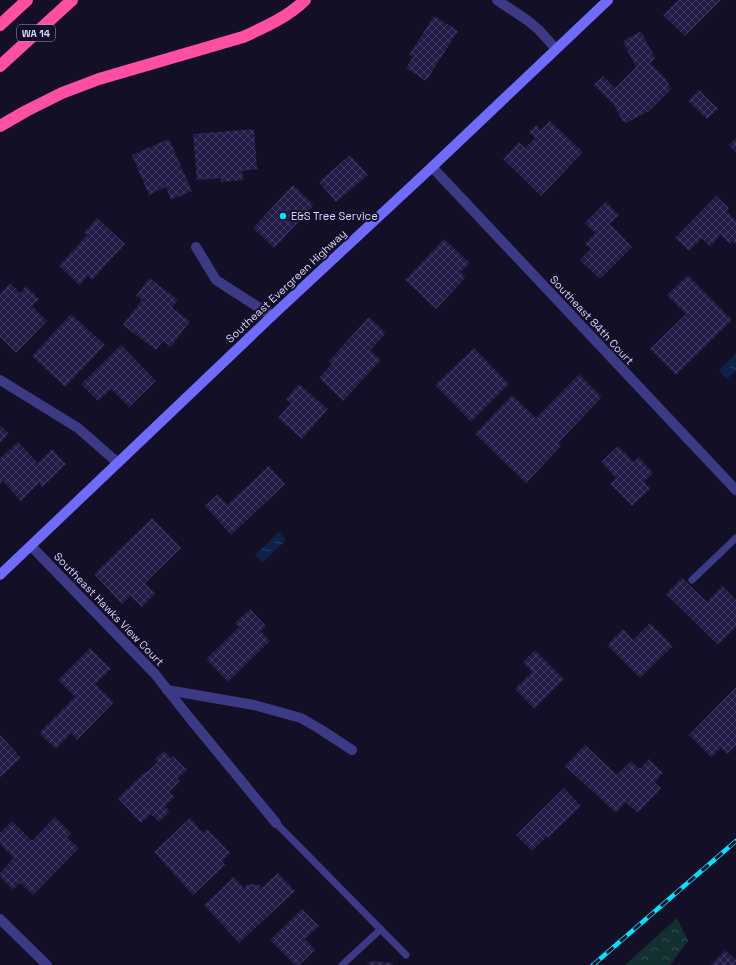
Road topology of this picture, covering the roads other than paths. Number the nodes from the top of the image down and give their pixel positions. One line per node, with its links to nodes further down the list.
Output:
1 (27, 0): 6 (highway, WA 14)
2 (72, 0): 8 (highway, WA 14)
3 (305, 0): 9 (highway)
4 (497, 0): 7 (street)
5 (608, 0): 7 (street, Southeast Evergreen Highway)
6 (0, 25)
7 (556, 49): 10 (street, Southeast Evergreen Highway)
8 (0, 66)
9 (0, 126)
10 (432, 167): 12 (street, Southeast Evergreen Highway); 15 (street, Southeast 84th Court)
11 (196, 247): 12 (street)
12 (272, 316): 14 (street, Southeast Evergreen Highway)
13 (0, 380): 14 (street)
14 (118, 463): 17 (street, Southeast Evergreen Highway)
15 (736, 490)
16 (736, 538): 19 (lane)
17 (31, 546): 18 (street, Southeast Evergreen Highway); 20 (street, Southeast Hawks View Court)
18 (0, 575)
19 (692, 580)
20 (167, 690): 21 (street); 22 (street, Southeast Hawks View Court)
21 (352, 750)
22 (276, 823): 24 (lane)
23 (0, 919): 26 (street)
24 (381, 929): 25 (lane); 27 (lane)
25 (406, 955)
26 (47, 965)
27 (342, 965)

